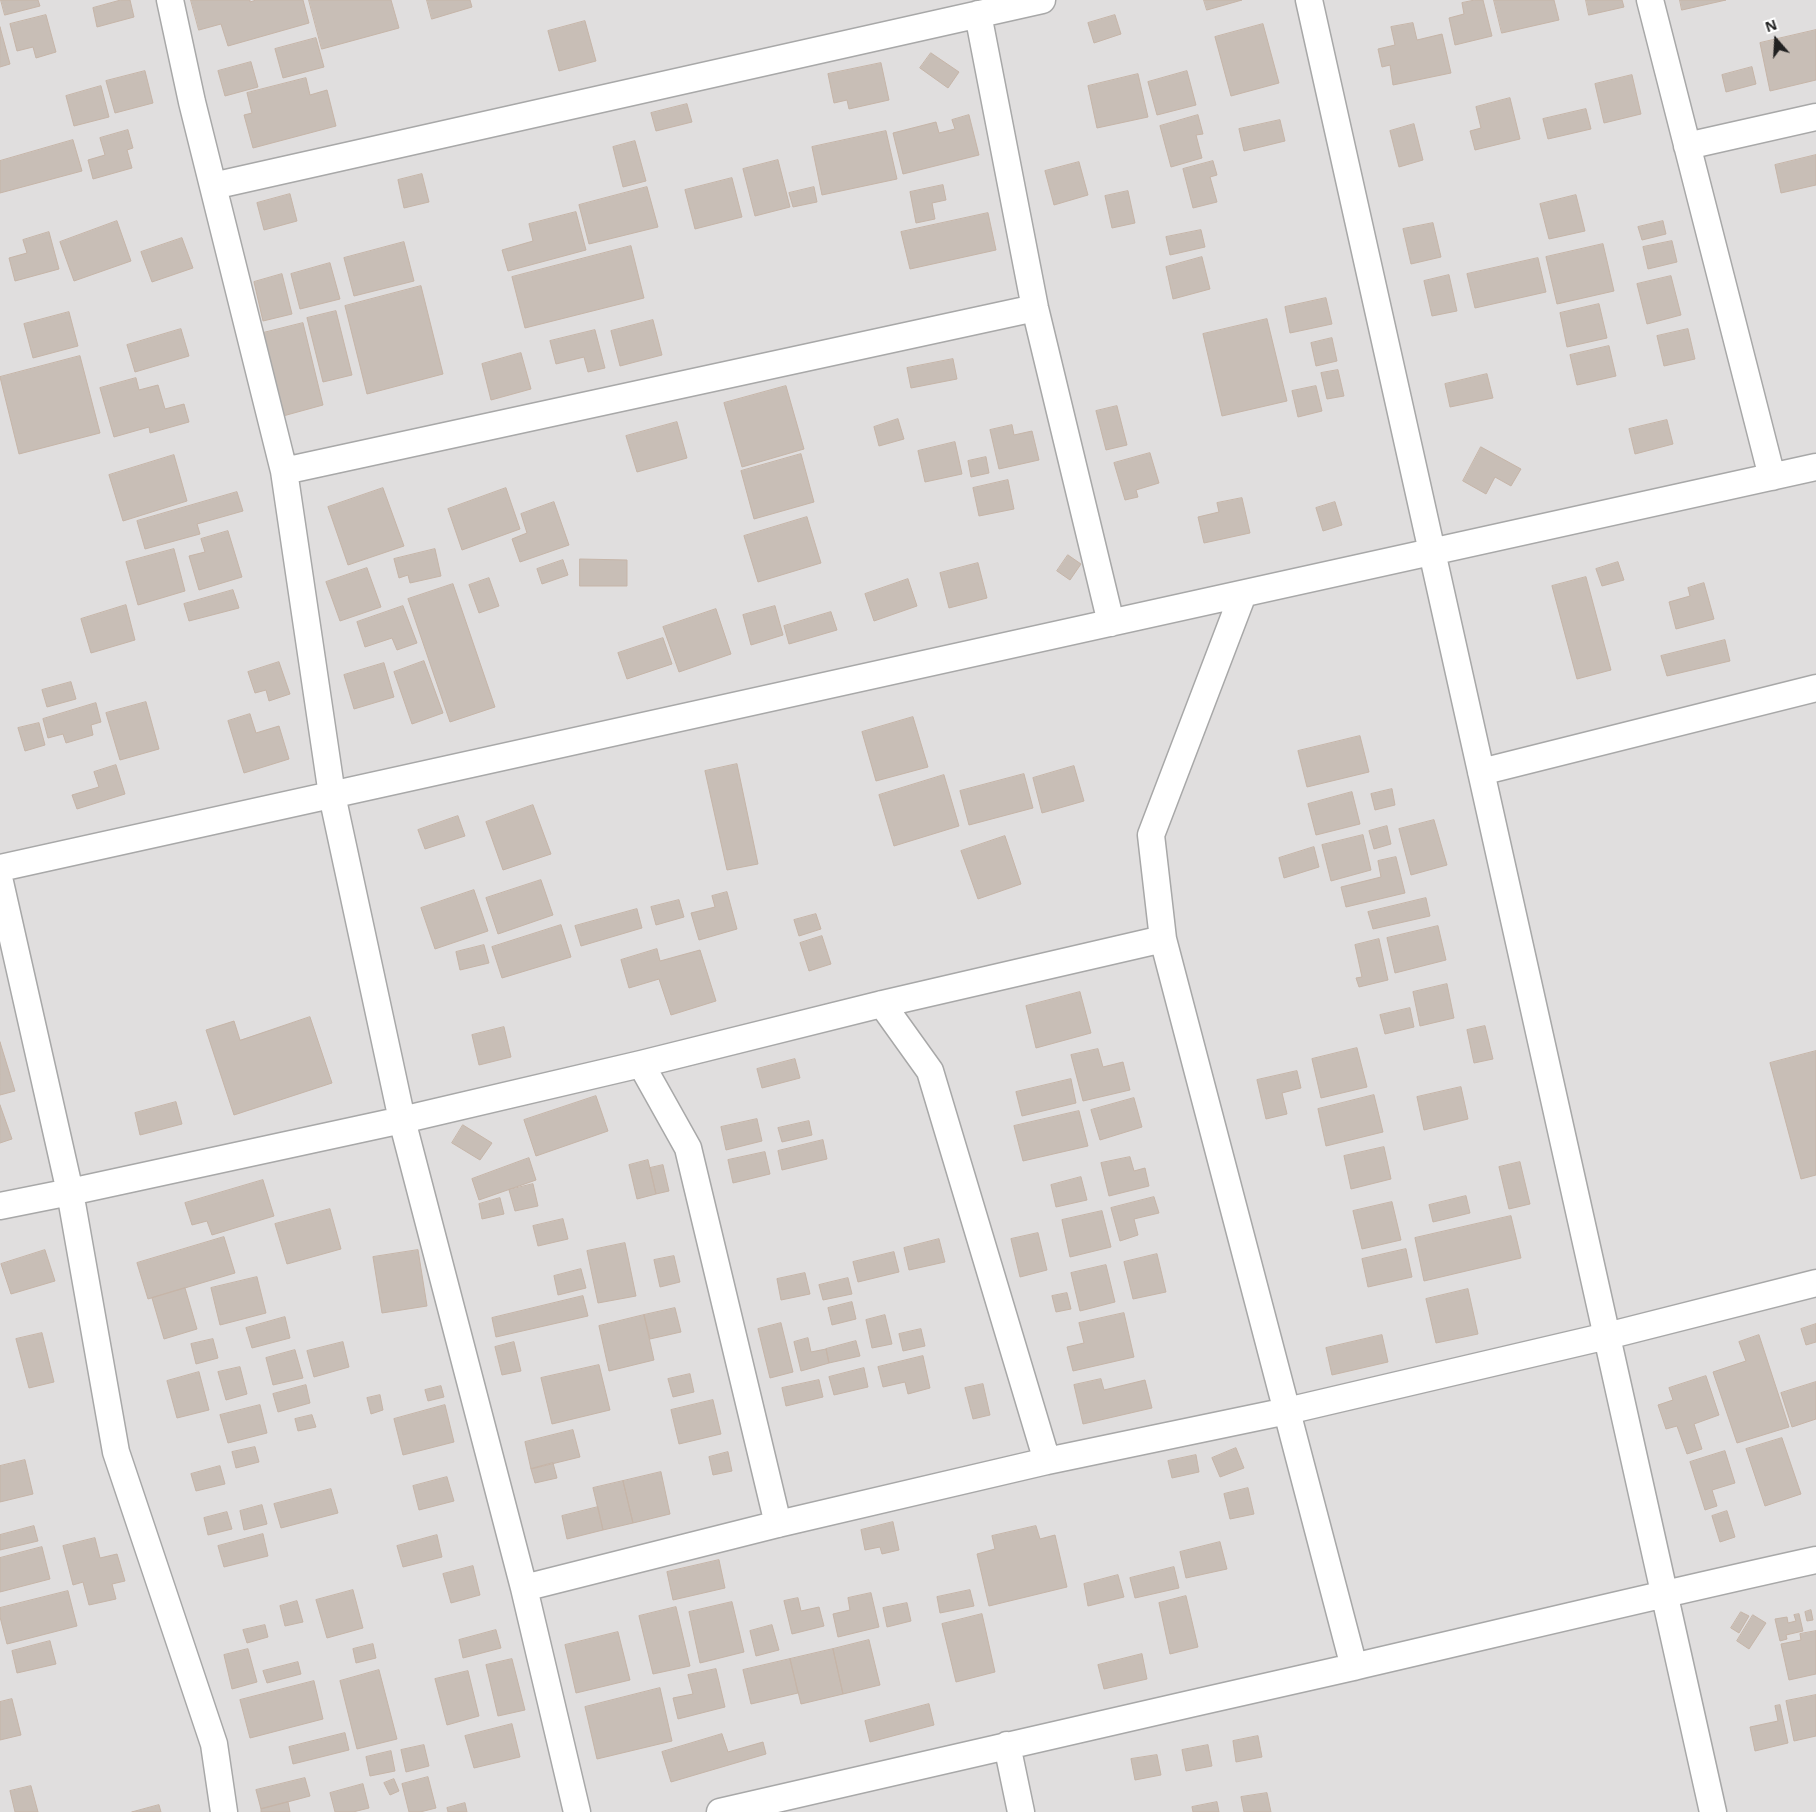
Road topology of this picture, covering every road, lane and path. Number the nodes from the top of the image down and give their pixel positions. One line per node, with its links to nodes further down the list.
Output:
1 (170, 0): 8 (street)
2 (1042, 0): 5 (street)
3 (1309, 0): 13 (street)
4 (1650, 0): 7 (street)
5 (978, 14): 8 (street); 9 (street)
6 (1816, 117): 7 (street)
7 (1687, 146): 12 (street)
8 (213, 186): 11 (street)
9 (1035, 308): 11 (street); 15 (street)
10 (1816, 467): 12 (street)
11 (284, 471): 18 (street)
12 (1772, 477): 13 (street)
13 (1432, 552): 14 (street); 17 (street)
14 (1243, 594): 15 (street); 21 (street)
15 (1111, 623): 18 (street)
16 (1816, 688): 17 (street)
17 (1481, 772): 28 (street)
18 (332, 795): 19 (street); 24 (street)
19 (0, 868)
20 (0, 882): 25 (street)
21 (1163, 939): 22 (street); 29 (street)
22 (882, 1004): 23 (street); 30 (street)
23 (641, 1064): 24 (street); 31 (street)
24 (402, 1120): 25 (street); 33 (street)
25 (70, 1192): 26 (street); 37 (street)
26 (0, 1206)
27 (1816, 1283): 28 (street)
28 (1607, 1336): 29 (street); 34 (street)
29 (1287, 1411): 30 (street); 35 (street)
30 (1047, 1462): 31 (street)
31 (778, 1524): 33 (street)
32 (1816, 1560): 34 (street)
33 (524, 1588): 38 (street)
34 (1664, 1593): 35 (street); 41 (street)
35 (1354, 1666): 36 (street)
36 (1007, 1745): 39 (street); 40 (street)
37 (224, 1812)
38 (577, 1812)
39 (720, 1812)
40 (1021, 1812)
41 (1713, 1812)

